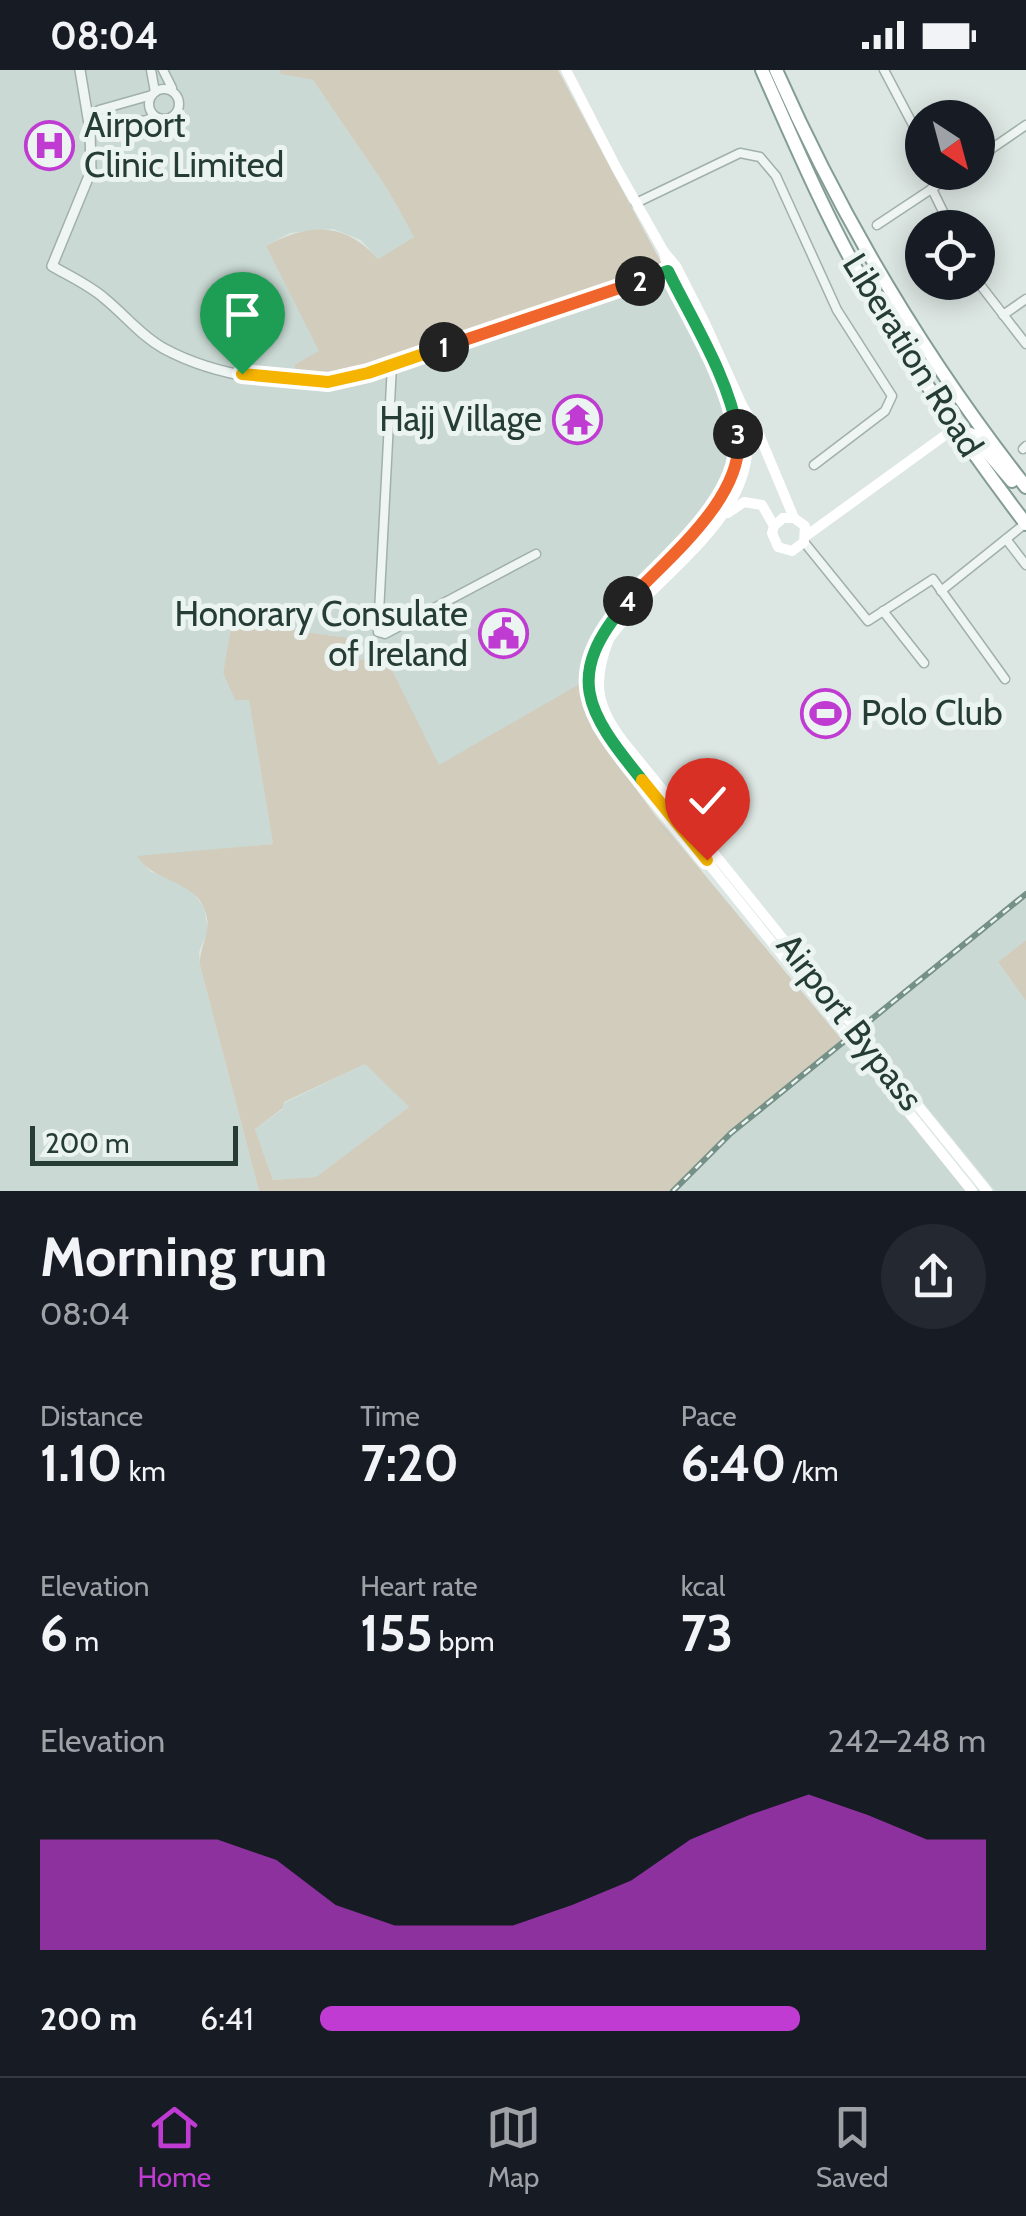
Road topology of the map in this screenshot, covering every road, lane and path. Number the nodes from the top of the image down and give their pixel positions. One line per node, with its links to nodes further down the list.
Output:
1 (80, 70): 13 (street)
2 (151, 70): 9 (street)
3 (163, 70): 8 (street)
4 (566, 70): 16 (main road)
5 (762, 70): 25 (highway, Liberation Road)
6 (776, 70): 27 (highway, Liberation Road)
7 (884, 70): 10 (street)
8 (174, 92): 9 (street); 11 (street)
9 (153, 93): 11 (street); 13 (street)
10 (905, 110)
11 (159, 118): 13 (street)
12 (1026, 125): 14 (street)
13 (89, 126): 23 (street)
14 (995, 146)
15 (930, 190): 17 (street)
16 (636, 204): 18 (main road); 26 (street)
17 (876, 225)
18 (672, 269): 23 (street); 24 (main road)
19 (1026, 299): 21 (street)
20 (992, 300): 21 (street)
21 (1003, 315): 22 (street)
22 (1026, 344)
23 (392, 365): 35 (street)
24 (737, 406): 29 (main road); 30 (main road, Airport Bypass); 41 (main road, Airport Bypass)
25 (955, 428): 27 (highway); 28 (main road); 31 (highway, Liberation Road)
26 (814, 465)
27 (1026, 489)
28 (844, 506): 29 (main road); 33 (main road)
29 (798, 520): 32 (main road); 33 (main road)
30 (719, 521): 32 (main road); 42 (main road, Airport Bypass)
31 (1026, 524): 34 (street)
32 (774, 526): 33 (main road)
33 (805, 539): 38 (street)
34 (1006, 539): 36 (street); 37 (street)
35 (536, 554)
36 (1026, 565)
37 (941, 591): 38 (street); 40 (street)
38 (883, 611): 39 (street)
39 (924, 663)
40 (1005, 679)
41 (972, 1191)
42 (987, 1191)

